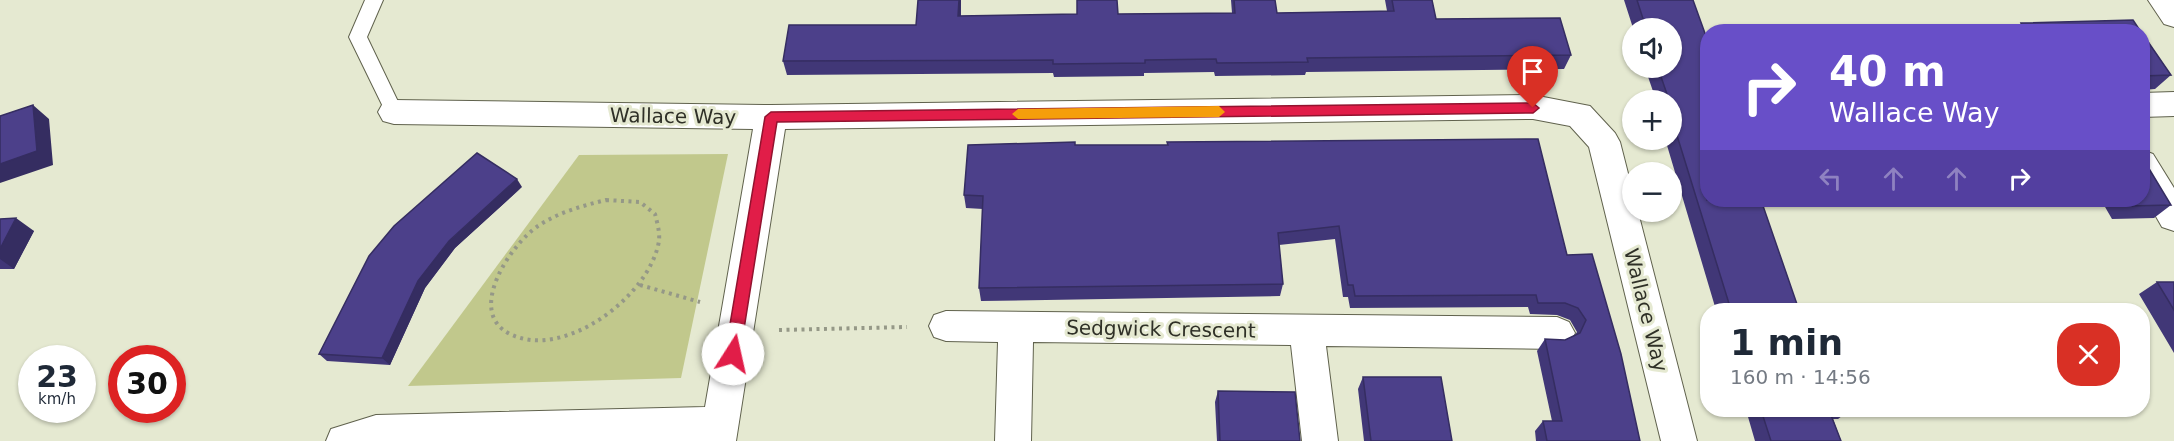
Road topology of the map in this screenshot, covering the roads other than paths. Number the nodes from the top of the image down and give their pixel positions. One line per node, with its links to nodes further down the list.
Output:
1 (374, 0): 6 (lane)
2 (2163, 0): 3 (street)
3 (2174, 16)
4 (2174, 104): 5 (street)
5 (2150, 105)
6 (394, 112): 7 (street, Wallace Way)
7 (771, 117): 14 (street); 18 (street, Wallace Way)
8 (2150, 176): 9 (street)
9 (2174, 217)
10 (946, 326): 11 (street, Sedgwick Crescent)
11 (1016, 327): 12 (street, Sedgwick Crescent); 16 (street)
12 (1307, 330): 13 (street, Sedgwick Crescent); 17 (street)
13 (1557, 333)
14 (720, 432): 15 (street)
15 (344, 441)
16 (1013, 441)
17 (1320, 441)
18 (1679, 441)

